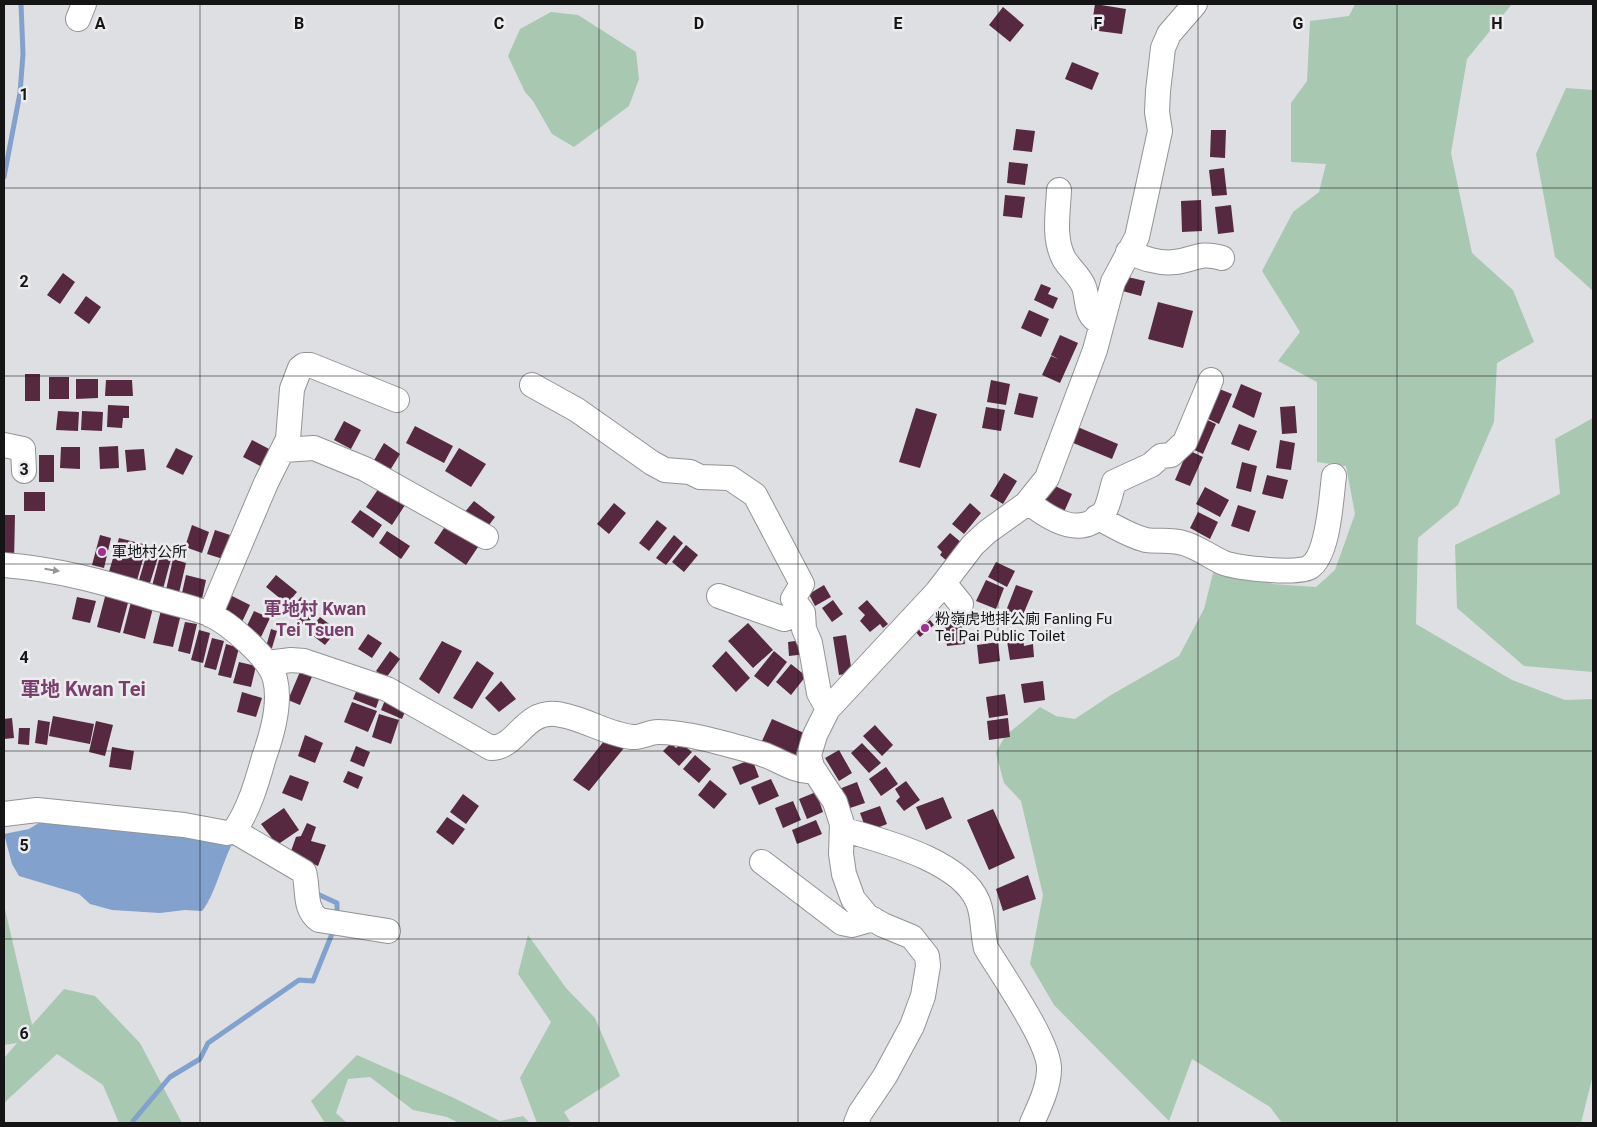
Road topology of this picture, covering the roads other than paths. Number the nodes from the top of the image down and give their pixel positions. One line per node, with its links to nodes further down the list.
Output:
1 (1195, 4): 3 (street)
2 (1059, 190): 5 (street)
3 (1128, 252): 4 (street); 5 (street)
4 (1222, 258)
5 (1101, 323): 13 (street)
6 (1211, 380): 14 (street)
7 (532, 385): 20 (street)
8 (397, 400): 10 (street)
9 (4, 445): 11 (street)
10 (283, 450): 15 (street); 21 (street)
11 (24, 471)
12 (1334, 476): 14 (street)
13 (1028, 502): 14 (street); 17 (street)
14 (1098, 517)
15 (486, 537)
16 (4, 565): 21 (street, one-way to 21)
17 (944, 583): 19 (street); 23 (street)
18 (719, 596): 20 (street)
19 (961, 604)
20 (803, 613): 23 (street)
21 (210, 615): 22 (street)
22 (268, 663): 24 (street); 27 (street)
23 (828, 709): 24 (street)
24 (812, 767): 26 (street)
25 (4, 814): 27 (street)
26 (842, 829): 29 (street); 32 (street)
27 (234, 830): 30 (street)
28 (762, 862): 29 (street)
29 (873, 919): 31 (street)
30 (388, 931)
31 (856, 1123)
32 (1032, 1123)

